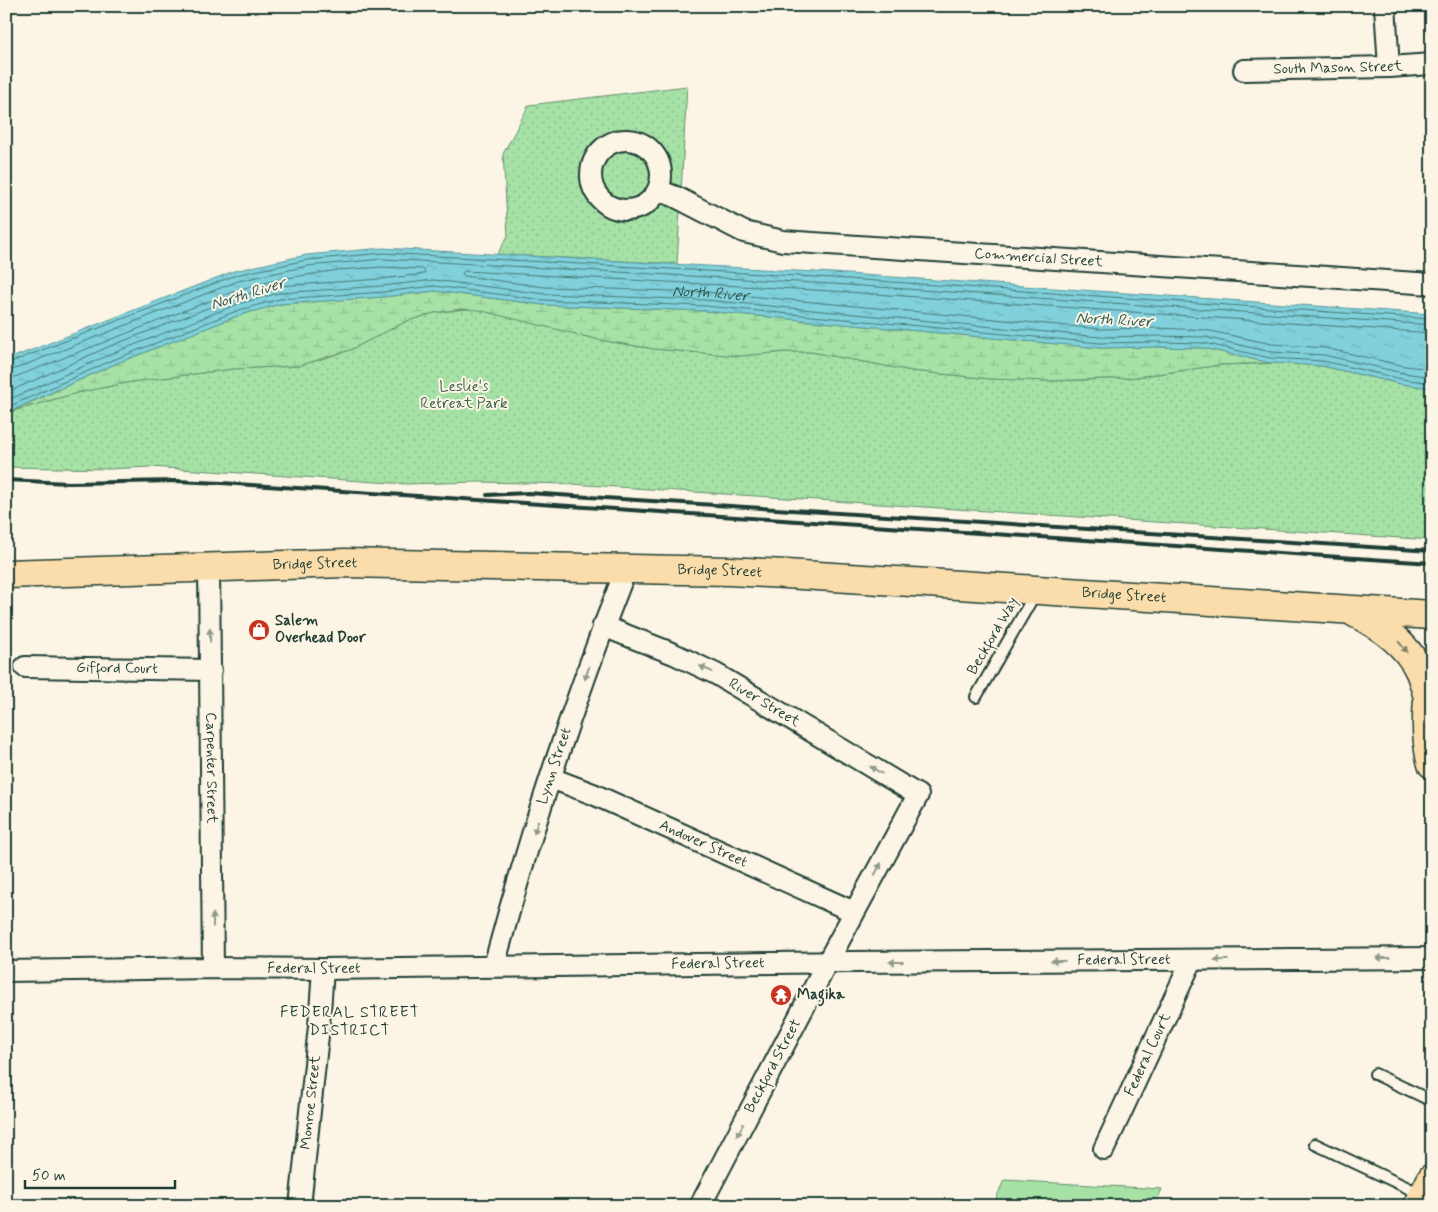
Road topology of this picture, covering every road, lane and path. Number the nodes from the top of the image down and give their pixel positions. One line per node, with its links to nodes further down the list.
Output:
1 (1385, 6): 3 (street)
2 (1432, 64): 3 (street, South Mason Street)
3 (1389, 67): 4 (street, South Mason Street)
4 (1244, 70)
5 (658, 190): 6 (street, Commercial Street)
6 (1432, 284)
7 (209, 568): 8 (main road, Bridge Street); 9 (main road, Bridge Street); 16 (street, Carpenter Street, one-way to 7)
8 (626, 569): 10 (main road, Bridge Street); 13 (street, Lynn Street)
9 (6, 574)
10 (1037, 590): 11 (main road, Bridge Street); 17 (lane, Beckford Way)
11 (1349, 610): 12 (main road, Bridge Street); 18 (main road, one-way to 18)
12 (1432, 615)
13 (603, 626): 20 (street, Lynn Street, one-way to 20); 21 (street, River Street, one-way to 13)
14 (1432, 660): 18 (main road)
15 (25, 667): 16 (street, Gifford Court)
16 (211, 670): 27 (street, Carpenter Street, one-way to 16)
17 (976, 697)
18 (1428, 697): 19 (main road)
19 (1432, 764)
20 (551, 778): 22 (street, Andover Street); 26 (street, Lynn Street, one-way to 26)
21 (918, 795): 22 (street, Beckford Street, one-way to 21)
22 (854, 912): 25 (street, Beckford Street)
23 (1432, 958): 24 (street, Federal Street, one-way to 24)
24 (1192, 960): 25 (street, Federal Street, one-way to 25); 33 (street, Federal Court)
25 (827, 962): 26 (street, Federal Street); 36 (street, Beckford Street, one-way to 36)
26 (494, 966): 28 (street, Federal Street)
27 (213, 968): 28 (street, Federal Street); 29 (street, Federal Street)
28 (323, 969): 35 (street, Monroe Street)
29 (6, 972)
30 (1375, 1074): 31 (lane)
31 (1432, 1101)
32 (1316, 1144): 34 (lane)
33 (1104, 1149)
34 (1425, 1193)
35 (300, 1206)
36 (700, 1206)

